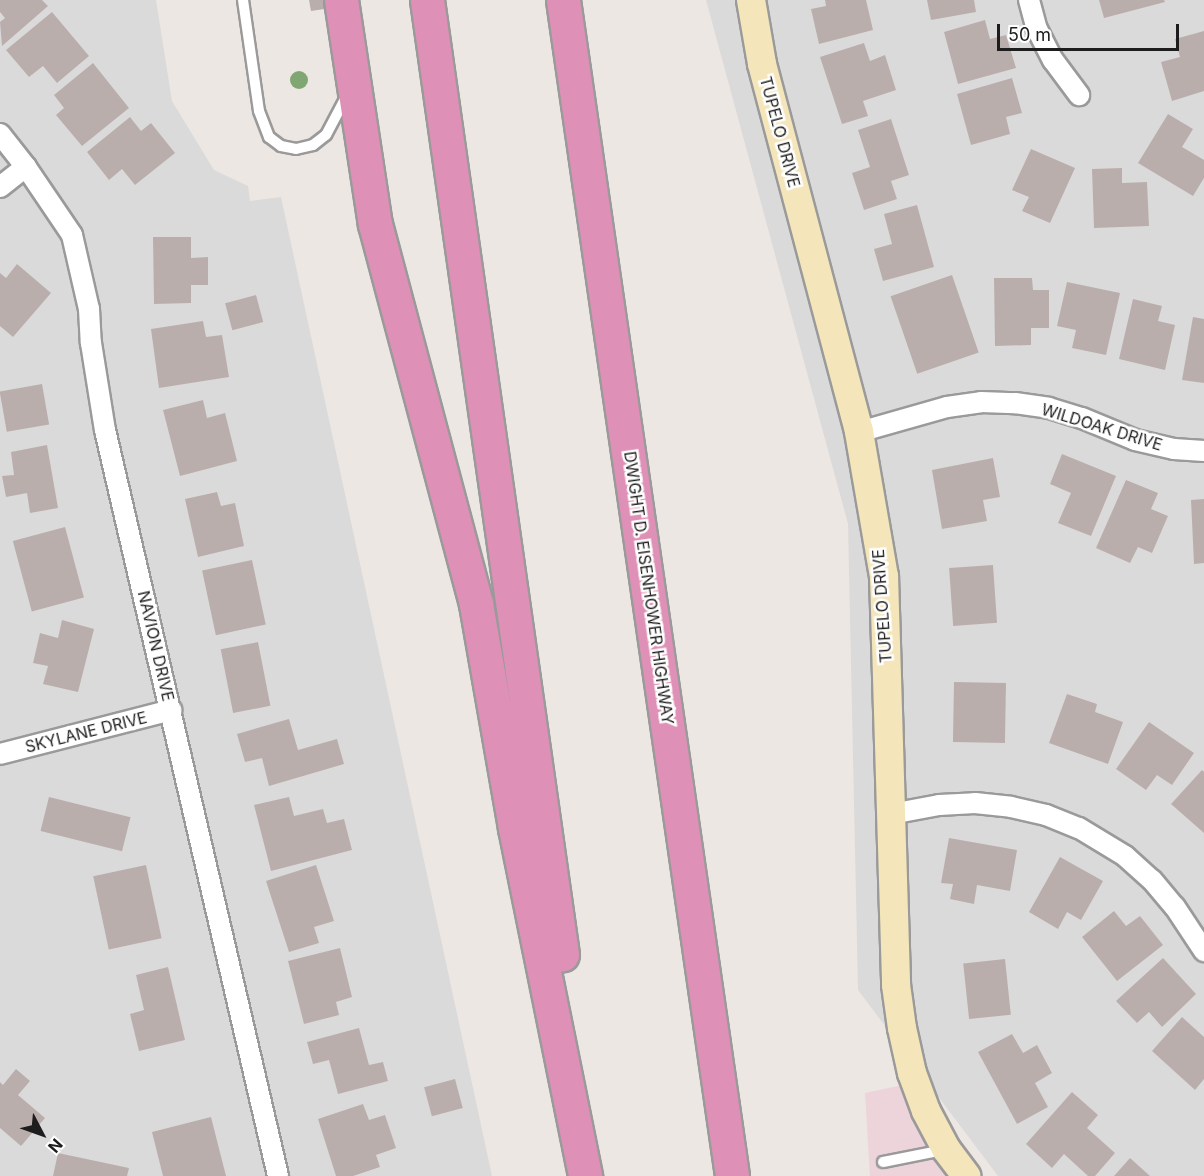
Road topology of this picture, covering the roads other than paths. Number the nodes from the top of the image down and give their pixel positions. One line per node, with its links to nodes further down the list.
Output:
1 (243, 0): 9 (lane)
2 (341, 0): 9 (highway)
3 (427, 0): 24 (highway)
4 (563, 0): 8 (highway, DWIGHT D. EISENHOWER HIGHWAY)
5 (582, 0): 8 (highway)
6 (751, 0): 14 (street, TUPELO DRIVE)
7 (1029, 0): 10 (street)
8 (571, 49): 25 (highway, DWIGHT D. EISENHOWER HIGHWAY)
9 (353, 80): 23 (highway)
10 (1078, 94)
11 (0, 134): 12 (street, NAVION DRIVE)
12 (26, 167): 13 (street); 16 (street, NAVION DRIVE)
13 (0, 187)
14 (860, 432): 15 (street, WILDOAK DRIVE); 18 (street, TUPELO DRIVE)
15 (1204, 451)
16 (171, 711): 17 (street, SKYLANE DRIVE); 22 (street, NAVION DRIVE)
17 (0, 754)
18 (891, 814): 19 (street); 20 (street, TUPELO DRIVE)
19 (1204, 951)
20 (946, 1149): 21 (lane); 26 (street, TUPELO DRIVE)
21 (883, 1162)
22 (278, 1176)
23 (585, 1176)
24 (591, 1176)
25 (732, 1176)
26 (966, 1176)

